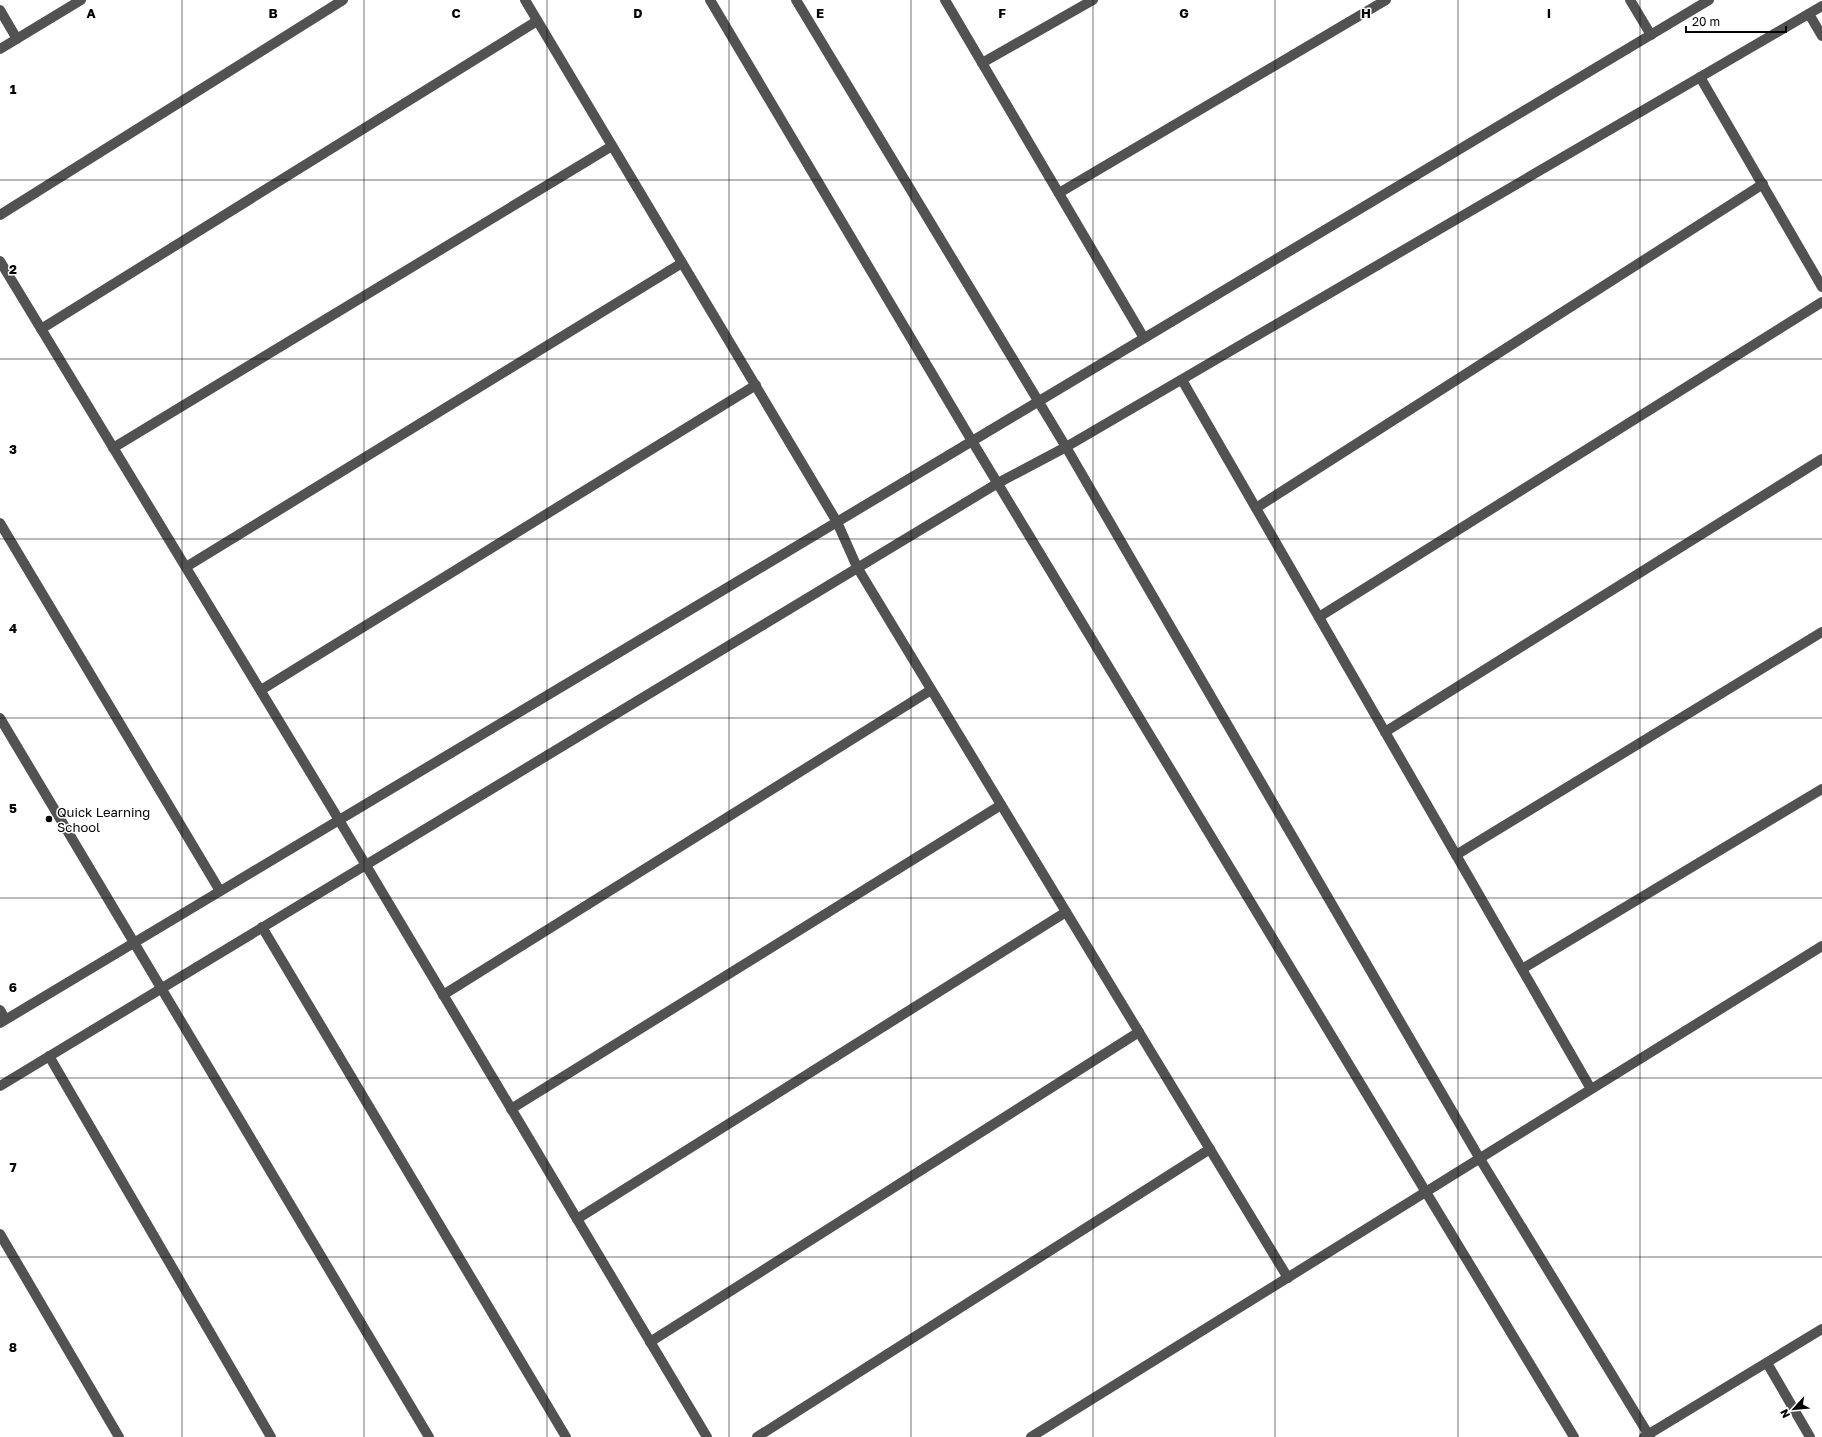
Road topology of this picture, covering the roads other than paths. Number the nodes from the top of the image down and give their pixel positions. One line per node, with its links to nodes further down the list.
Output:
1 (81, 0): 17 (street)
2 (343, 0): 24 (street)
3 (525, 0): 14 (street)
4 (710, 0): 34 (street)
5 (796, 0): 33 (street)
6 (945, 0): 19 (street)
7 (1093, 0): 19 (street)
8 (1386, 0): 23 (street)
9 (1630, 0): 15 (street)
10 (1709, 0): 15 (street)
11 (1822, 6): 13 (street)
12 (0, 10): 17 (street)
13 (1809, 14): 16 (street); 20 (street)
14 (537, 21): 21 (street); 29 (street)
15 (1651, 35): 30 (street)
16 (1822, 36)
17 (17, 39): 18 (street)
18 (0, 49)
19 (982, 63): 23 (street)
20 (1700, 77): 22 (street); 31 (street)
21 (612, 146): 26 (street); 36 (street)
22 (1763, 184): 27 (street); 39 (street)
23 (1059, 193): 30 (street)
24 (0, 215)
25 (0, 261): 29 (street)
26 (682, 263): 32 (street); 42 (street)
27 (1822, 286)
28 (1822, 302): 44 (street)
29 (41, 329): 36 (street)
30 (1144, 338): 33 (street)
31 (1182, 380): 35 (street); 39 (street)
32 (756, 385): 40 (street); 46 (street)
33 (1038, 401): 34 (street); 35 (street)
34 (972, 441): 38 (street); 40 (street)
35 (1066, 447): 38 (street); 70 (street)
36 (113, 448): 42 (street)
37 (1822, 459): 49 (street)
38 (998, 482): 43 (street); 71 (street)
39 (1256, 508): 44 (street)
40 (837, 522): 43 (street); 52 (street)
41 (0, 523): 55 (street)
42 (186, 567): 46 (street)
43 (857, 567): 47 (street); 54 (street)
44 (1319, 618): 49 (street)
45 (1822, 632): 53 (street)
46 (261, 690): 52 (street)
47 (931, 690): 51 (street); 62 (street)
48 (0, 718): 58 (street)
49 (1385, 732): 53 (street)
50 (1822, 789): 60 (street)
51 (1001, 805): 56 (street); 68 (street)
52 (339, 820): 54 (street); 55 (street)
53 (1456, 855): 60 (street)
54 (366, 865): 57 (street); 62 (street)
55 (220, 891): 58 (street)
56 (1066, 912): 64 (street); 72 (street)
57 (262, 927): 61 (street); 82 (street)
58 (134, 942): 61 (street); 63 (street)
59 (1822, 946): 67 (street)
60 (1522, 969): 67 (street)
61 (161, 988): 65 (street); 81 (street)
62 (443, 995): 68 (street)
63 (2, 1018)
64 (1139, 1032): 69 (street); 76 (street)
65 (49, 1056): 66 (street); 80 (street)
66 (0, 1086)
67 (1591, 1089): 70 (street)
68 (511, 1109): 72 (street)
69 (1210, 1149): 74 (street); 84 (street)
70 (1480, 1159): 71 (street); 78 (street)
71 (1426, 1192): 74 (street); 86 (street)
72 (577, 1219): 76 (street)
73 (0, 1234): 79 (street)
74 (1288, 1278): 85 (street)
75 (1822, 1329): 77 (street)
76 (650, 1342): 83 (street)
77 (1767, 1363): 78 (street); 87 (street)
78 (1648, 1436)
79 (119, 1437)
80 (271, 1437)
81 (430, 1437)
82 (566, 1437)
83 (707, 1437)
84 (757, 1437)
85 (1031, 1437)
86 (1574, 1437)
87 (1810, 1437)

